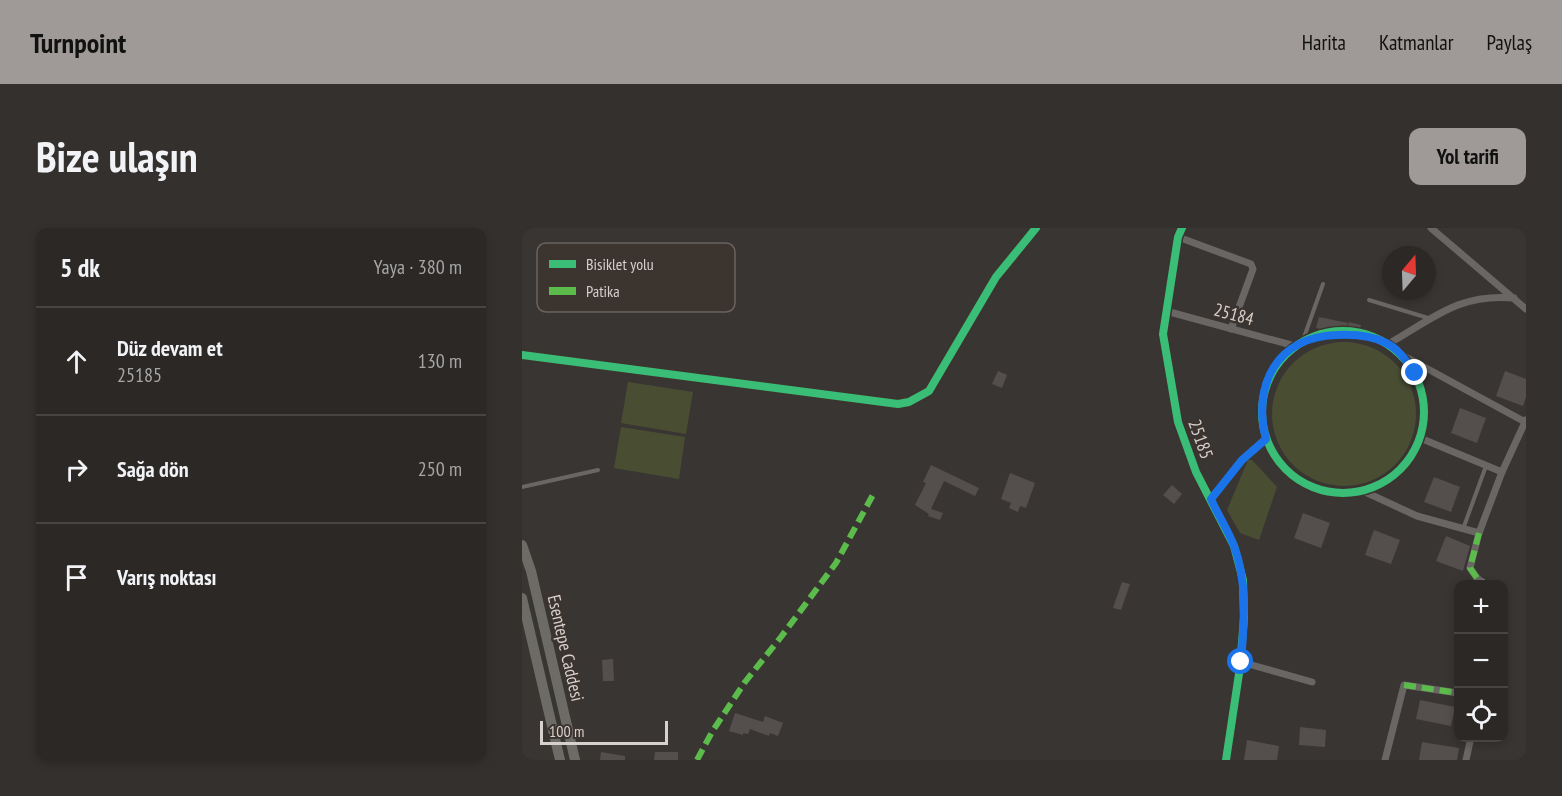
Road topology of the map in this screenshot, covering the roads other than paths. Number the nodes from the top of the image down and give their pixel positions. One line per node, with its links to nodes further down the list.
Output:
1 (1036, 228): 15 (street)
2 (1182, 228): 4 (street, 25185)
3 (1431, 228): 6 (street)
4 (1178, 237): 9 (street, 25185); 11 (street)
5 (1323, 284): 12 (lane)
6 (1514, 298): 8 (street); 10 (street)
7 (1369, 300): 10 (lane)
8 (1526, 309)
9 (1166, 311): 11 (street, 25184); 25 (street, 25185)
10 (1432, 319): 13 (street)
11 (1231, 329): 14 (street, 25184)
12 (1303, 340): 13 (street); 14 (street)
13 (1388, 344): 16 (street)
14 (1295, 346): 19 (street)
15 (522, 355)
16 (1402, 355): 17 (street); 18 (street)
17 (1526, 421): 22 (street)
18 (1420, 438): 20 (street); 24 (street)
19 (1266, 439): 24 (street); 25 (street)
20 (1486, 466): 22 (street); 26 (lane)
21 (598, 470): 23 (lane)
22 (1502, 472): 27 (street)
23 (522, 487)
24 (1363, 491): 26 (street)
25 (1211, 499): 31 (street, 25185)
26 (1462, 529): 27 (street)
27 (1479, 533): 29 (street)
28 (522, 545): 36 (main road, Esentepe Caddesi)
29 (1479, 580)
30 (522, 598): 35 (main road, Esentepe Caddesi)
31 (1241, 662): 32 (street); 37 (street, 25185)
32 (1312, 682)
33 (1454, 692): 38 (street)
34 (1470, 742): 39 (street)
35 (560, 760)
36 (576, 760)
37 (1226, 760)
38 (1385, 760)
39 (1466, 760)

